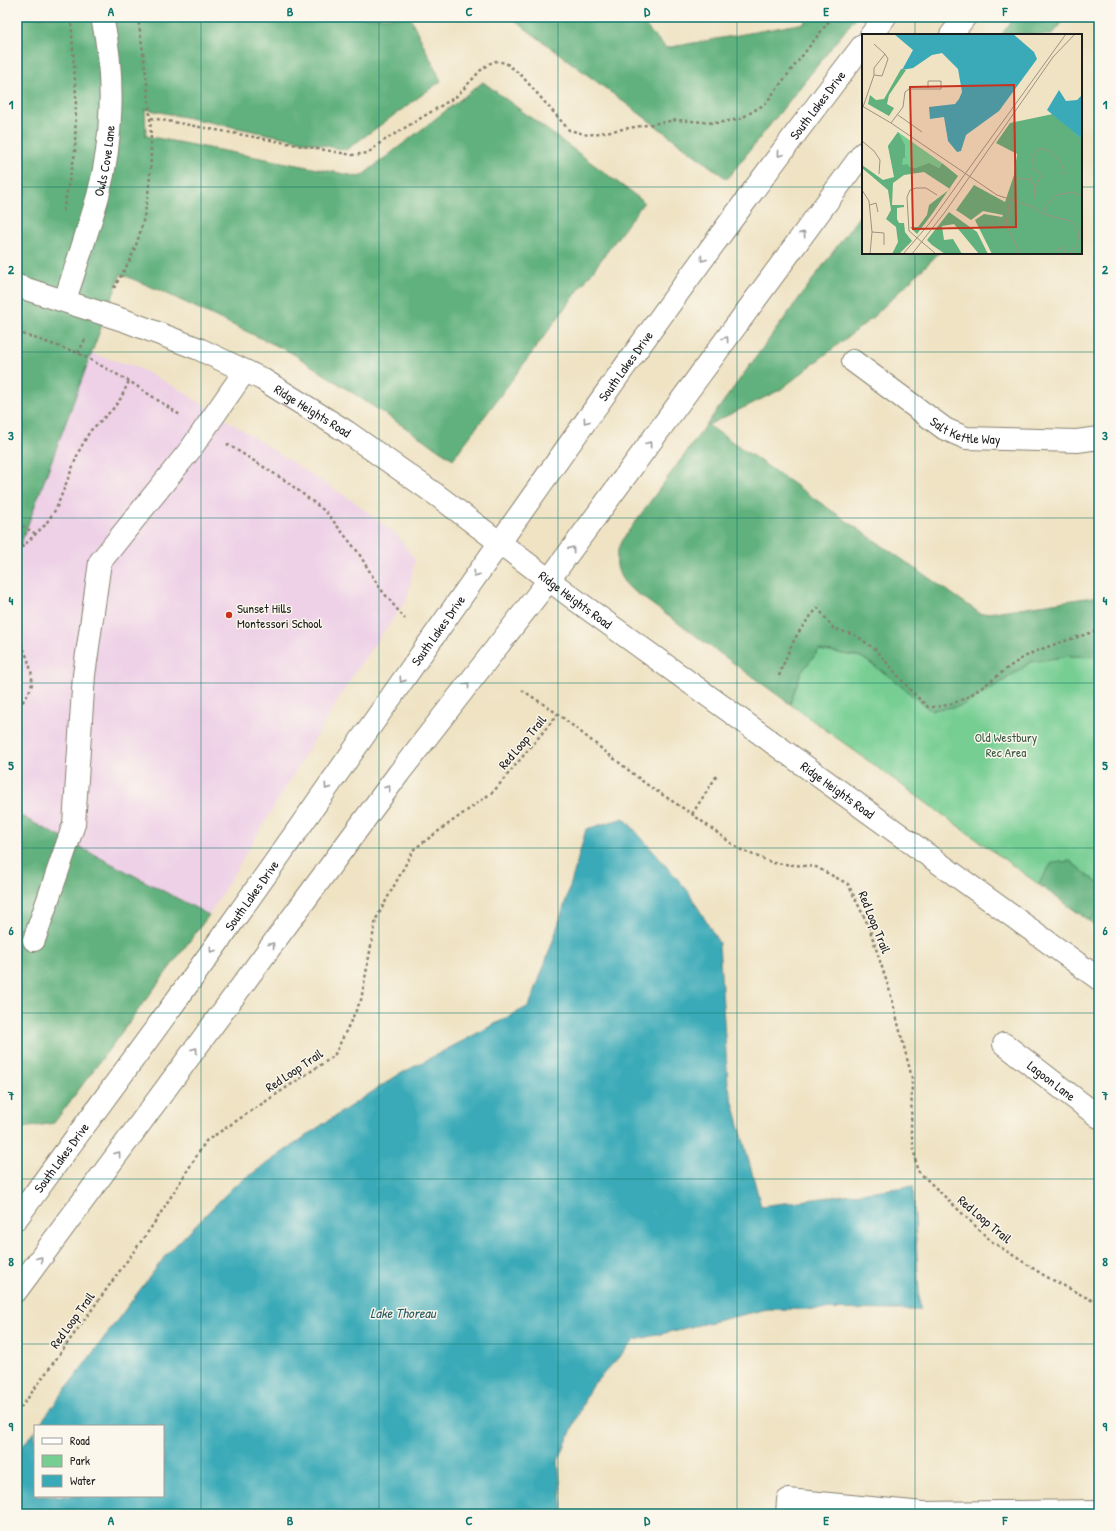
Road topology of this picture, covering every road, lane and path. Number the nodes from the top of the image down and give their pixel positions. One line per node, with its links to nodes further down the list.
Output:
1 (71, 17): 12 (path)
2 (102, 17): 14 (main road, Owls Cove Lane)
3 (138, 17): 10 (path)
4 (832, 17): 10 (path)
5 (885, 17): 7 (main road)
6 (965, 17): 8 (main road)
7 (872, 34)
8 (952, 34)
9 (862, 46): 25 (main road, South Lakes Drive, one-way to 25)
10 (151, 118): 15 (path)
11 (862, 154): 27 (main road, one-way to 11)
12 (62, 213)
13 (17, 286): 14 (main road, Ridge Heights Road)
14 (65, 300): 15 (main road, Ridge Heights Road)
15 (100, 313): 17 (path); 19 (main road, Ridge Heights Road)
16 (17, 332): 17 (path)
17 (78, 353): 20 (path)
18 (853, 360): 22 (main road, Salt Kettle Way)
19 (245, 371): 21 (main road); 25 (main road, Ridge Heights Road)
20 (130, 381): 21 (path); 24 (path)
21 (203, 430): 28 (path); 37 (main road)
22 (1099, 438)
23 (17, 523): 24 (path)
24 (36, 534): 26 (path)
25 (499, 542): 27 (main road, Ridge Heights Road); 41 (main road, South Lakes Drive, one-way to 41)
26 (17, 552)
27 (549, 580): 38 (main road, Ridge Heights Road); 42 (main road, one-way to 27)
28 (405, 619)
29 (1099, 630): 31 (path)
30 (17, 632): 33 (path)
31 (778, 676)
32 (522, 690): 34 (path)
33 (17, 710)
34 (558, 714): 36 (path, Red Loop Trail); 44 (path, Red Loop Trail)
35 (718, 774): 36 (path)
36 (692, 814): 43 (path, Red Loop Trail)
37 (34, 940)
38 (1099, 979)
39 (1004, 1044): 40 (main road, Lagoon Lane)
40 (1099, 1117)
41 (17, 1218)
42 (17, 1290)
43 (1099, 1304)
44 (17, 1413)
45 (1099, 1511): 47 (main road)
46 (787, 1514): 47 (main road)
47 (924, 1514)

